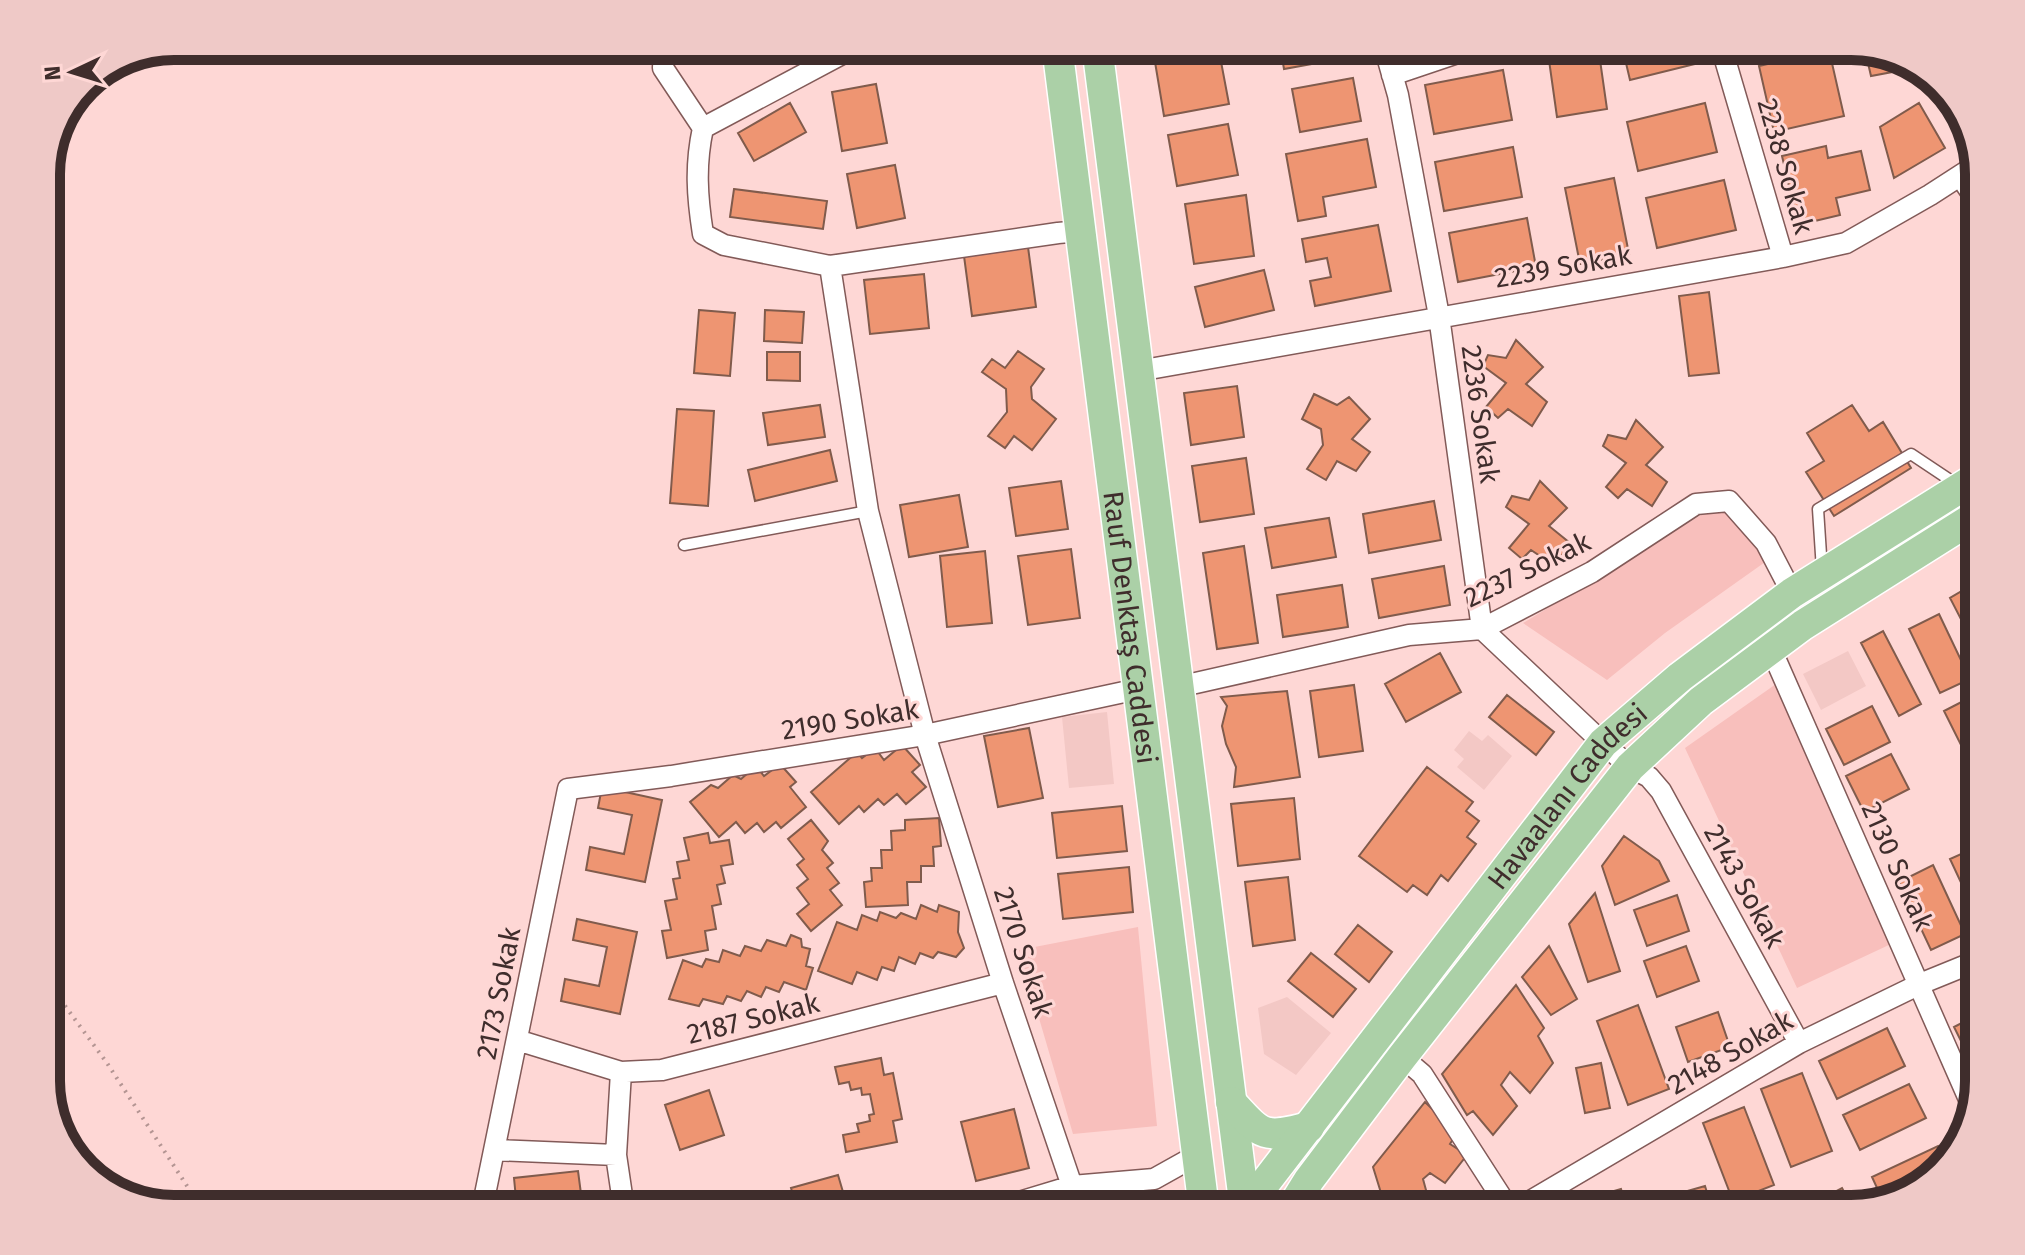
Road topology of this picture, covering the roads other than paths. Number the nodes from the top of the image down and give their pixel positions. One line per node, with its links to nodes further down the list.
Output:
1 (663, 60): 9 (street)
2 (831, 60): 9 (street)
3 (1059, 60): 13 (main road, Rauf Denktaş Caddesi)
4 (1099, 60): 17 (main road, Rauf Denktaş Caddesi)
5 (1388, 60): 8 (street, 2236 Sokak)
6 (1436, 60): 8 (street)
7 (1725, 60): 14 (street, 2238 Sokak)
8 (1392, 75): 16 (street, 2236 Sokak)
9 (703, 128): 15 (street)
10 (1965, 173): 11 (street, 2239 Sokak)
11 (1960, 176): 12 (street); 14 (street, 2239 Sokak)
12 (1965, 183)
13 (1080, 231): 15 (street); 29 (main road, Rauf Denktaş Caddesi)
14 (1783, 257): 16 (street, 2239 Sokak)
15 (830, 266): 20 (street, 2170 Sokak)
16 (1439, 316): 17 (street, 2239 Sokak); 26 (street, 2236 Sokak)
17 (1138, 371): 28 (main road, Rauf Denktaş Caddesi)
18 (1965, 480): 23 (lane)
19 (1965, 485): 23 (main road, Havaalanı Caddesi)
20 (868, 511): 22 (lane); 30 (street, 2170 Sokak)
21 (1965, 523): 27 (main road, Havaalanı Caddesi)
22 (684, 545)
23 (1822, 575): 24 (main road, Havaalanı Caddesi)
24 (1792, 593): 25 (main road, Havaalanı Caddesi); 26 (street, 2237 Sokak)
25 (1756, 619): 27 (street, 2130 Sokak); 31 (main road, Havaalanı Caddesi)
26 (1482, 629): 28 (street, 2237 Sokak); 31 (street)
27 (1771, 649): 32 (main road, Havaalanı Caddesi); 36 (street, 2130 Sokak)
28 (1178, 687): 42 (main road, Rauf Denktaş Caddesi)
29 (1138, 689): 30 (street, 2190 Sokak); 46 (main road, Rauf Denktaş Caddesi)
30 (925, 735): 33 (street, 2190 Sokak); 35 (street, 2170 Sokak)
31 (1603, 743): 32 (street, 2143 Sokak); 43 (main road, Havaalanı Caddesi)
32 (1630, 767): 38 (street, 2143 Sokak); 39 (main road, Havaalanı Caddesi)
33 (568, 789): 37 (street, 2173 Sokak)
34 (1965, 966): 36 (street, 2148 Sokak)
35 (1003, 983): 40 (street, 2187 Sokak); 47 (street, 2170 Sokak)
36 (1920, 984): 38 (street, 2148 Sokak); 41 (street, 2130 Sokak)
37 (517, 1040): 40 (street, 2187 Sokak); 44 (street, 2173 Sokak)
38 (1799, 1043): 56 (street, 2148 Sokak)
39 (1402, 1057): 54 (main road, Havaalanı Caddesi); 55 (street)
40 (621, 1072): 45 (street)
41 (1965, 1088)
42 (1231, 1102): 43 (main road); 52 (main road, Rauf Denktaş Caddesi)
43 (1309, 1127): 53 (main road, Havaalanı Caddesi)
44 (495, 1150): 45 (street); 48 (street, 2173 Sokak)
45 (616, 1155): 49 (street)
46 (1197, 1155): 47 (street); 51 (main road, Rauf Denktaş Caddesi)
47 (1072, 1186): 50 (street)
48 (485, 1195)
49 (622, 1195)
50 (1042, 1195)
51 (1202, 1195)
52 (1243, 1195)
53 (1256, 1195)
54 (1304, 1195)
55 (1500, 1195)
56 (1541, 1195)

